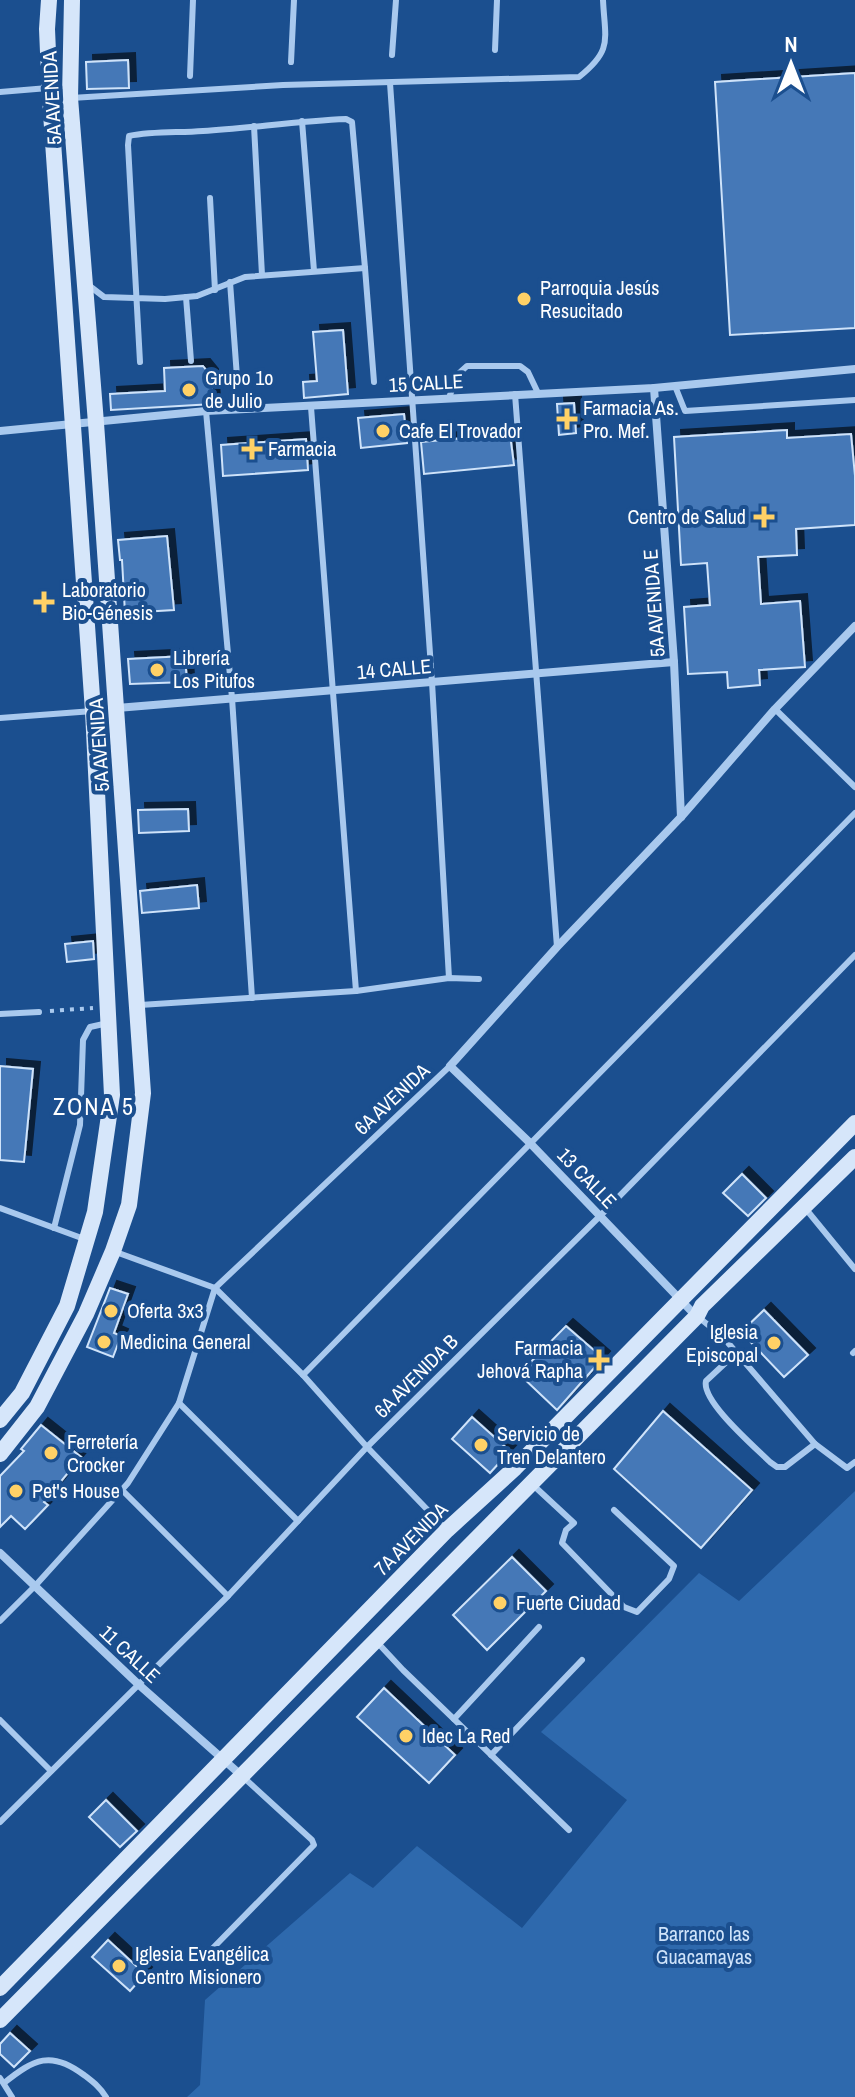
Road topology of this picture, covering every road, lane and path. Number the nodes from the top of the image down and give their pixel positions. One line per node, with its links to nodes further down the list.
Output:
1 (49, 0): 13 (street, 5A AVENIDA)
2 (72, 0): 15 (street, 5A AVENIDA)
3 (193, 0): 11 (lane)
4 (294, 0): 10 (lane)
5 (396, 0): 9 (lane)
6 (497, 0): 8 (lane)
7 (603, 0): 12 (lane)
8 (495, 50)
9 (392, 55)
10 (291, 62)
11 (190, 76)
12 (390, 83): 15 (lane); 40 (lane)
13 (50, 88): 14 (lane); 44 (street, 5A AVENIDA)
14 (0, 92)
15 (70, 98): 22 (street, 5A AVENIDA)
16 (302, 121): 17 (lane); 19 (lane); 20 (lane)
17 (254, 126): 21 (lane); 26 (lane)
18 (210, 198): 24 (lane)
19 (365, 268): 20 (lane); 33 (lane)
20 (314, 271): 21 (lane)
21 (262, 275): 23 (lane)
22 (85, 282): 25 (lane); 28 (street, 5A AVENIDA)
23 (230, 282): 24 (lane); 32 (lane)
24 (215, 290): 27 (lane)
25 (104, 297): 26 (lane); 28 (lane)
26 (137, 297): 27 (lane); 30 (lane)
27 (186, 297): 29 (lane)
28 (88, 316): 43 (street, 5A AVENIDA)
29 (191, 361)
30 (140, 362)
31 (855, 369): 34 (street, 15 CALLE)
32 (237, 377)
33 (374, 382)
34 (675, 386): 35 (street, 15 CALLE); 39 (lane)
35 (654, 388): 36 (street, 15 CALLE); 47 (street, 5A AVENIDA E)
36 (538, 393): 37 (street, 15 CALLE); 38 (lane)
37 (515, 394): 38 (street, 15 CALLE); 48 (lane)
38 (449, 398): 40 (street, 15 CALLE)
39 (855, 400)
40 (411, 401): 41 (street, 15 CALLE); 49 (lane)
41 (311, 407): 42 (street, 15 CALLE); 50 (lane)
42 (206, 411): 43 (street, 15 CALLE); 51 (lane)
43 (96, 423): 44 (street, 15 CALLE); 52 (street, 5A AVENIDA)
44 (72, 425): 45 (street, 15 CALLE); 54 (street, 5A AVENIDA)
45 (0, 431)
46 (855, 626): 53 (street, 6A AVENIDA)
47 (674, 662): 48 (street, 14 CALLE); 58 (street, 5A AVENIDA E)
48 (536, 673): 49 (street, 14 CALLE); 59 (lane)
49 (432, 682): 50 (street, 14 CALLE); 61 (lane)
50 (333, 690): 51 (street, 14 CALLE); 63 (lane)
51 (232, 698): 52 (street, 14 CALLE); 64 (lane)
52 (117, 708): 65 (street, 5A AVENIDA)
53 (775, 709): 56 (lane); 58 (street, 6A AVENIDA)
54 (93, 711): 55 (lane); 69 (street, 5A AVENIDA)
55 (0, 718)
56 (855, 787)
57 (855, 813): 72 (lane)
58 (681, 817): 59 (street, 6A AVENIDA)
59 (557, 947): 70 (street, 6A AVENIDA)
60 (855, 955): 76 (lane, 6A AVENIDA B)
61 (449, 978): 62 (lane); 63 (lane)
62 (479, 979)
63 (356, 991): 64 (lane)
64 (252, 998): 65 (lane)
65 (138, 1005): 79 (street, 5A AVENIDA)
66 (62, 1010): 69 (path)
67 (39, 1012): 68 (lane)
68 (0, 1014)
69 (108, 1015): 77 (lane); 78 (street, 5A AVENIDA)
70 (450, 1066): 72 (street, 13 CALLE); 81 (lane, 6A AVENIDA)
71 (855, 1123): 82 (street, 7A AVENIDA)
72 (529, 1142): 76 (street, 13 CALLE); 85 (lane)
73 (855, 1157): 75 (street)
74 (0, 1208): 77 (lane)
75 (805, 1208): 80 (lane); 83 (street)
76 (601, 1215): 82 (street, 13 CALLE); 89 (lane, 6A AVENIDA B)
77 (54, 1228): 78 (lane)
78 (88, 1241): 87 (street, 5A AVENIDA)
79 (113, 1251): 81 (lane); 90 (street, 5A AVENIDA)
80 (855, 1269)
81 (215, 1288): 85 (lane); 86 (lane, 6A AVENIDA)
82 (680, 1298): 83 (street, 13 CALLE); 92 (street, 7A AVENIDA)
83 (697, 1316): 84 (lane); 93 (street)
84 (736, 1353): 88 (lane); 88 (lane)
85 (303, 1375): 89 (lane)
86 (179, 1403): 94 (lane, 6A AVENIDA); 96 (lane)
87 (0, 1420)
88 (815, 1444): 91 (lane)
89 (367, 1447): 96 (lane, 6A AVENIDA B); 97 (lane)
90 (0, 1454)
91 (855, 1462)
92 (515, 1468): 93 (street); 97 (street, 7A AVENIDA)
93 (531, 1484): 95 (lane); 103 (street)
94 (122, 1490): 99 (lane, 6A AVENIDA); 100 (lane)
95 (614, 1510)
96 (298, 1521): 100 (lane, 6A AVENIDA B)
97 (447, 1530): 109 (street, 7A AVENIDA)
98 (0, 1553): 99 (street, 11 CALLE)
99 (35, 1586): 101 (lane, 6A AVENIDA); 105 (street, 11 CALLE)
100 (228, 1596): 105 (lane, 6A AVENIDA B)
101 (0, 1621)
102 (539, 1627): 106 (lane)
103 (376, 1641): 106 (lane); 111 (street)
104 (582, 1660): 108 (lane)
105 (138, 1684): 109 (street, 11 CALLE); 110 (lane, 6A AVENIDA B)
106 (454, 1719): 108 (lane)
107 (0, 1720): 110 (lane)
108 (491, 1755): 113 (lane)
109 (224, 1759): 111 (street, 11 CALLE); 115 (street, 7A AVENIDA)
110 (51, 1771): 112 (lane, 6A AVENIDA B)
111 (242, 1776): 114 (lane); 116 (street)
112 (0, 1822)
113 (569, 1830)
114 (211, 1950)
115 (0, 1988)
116 (0, 2020)
117 (2, 2080): 118 (lane); 119 (lane)
118 (12, 2097)
119 (106, 2097)

